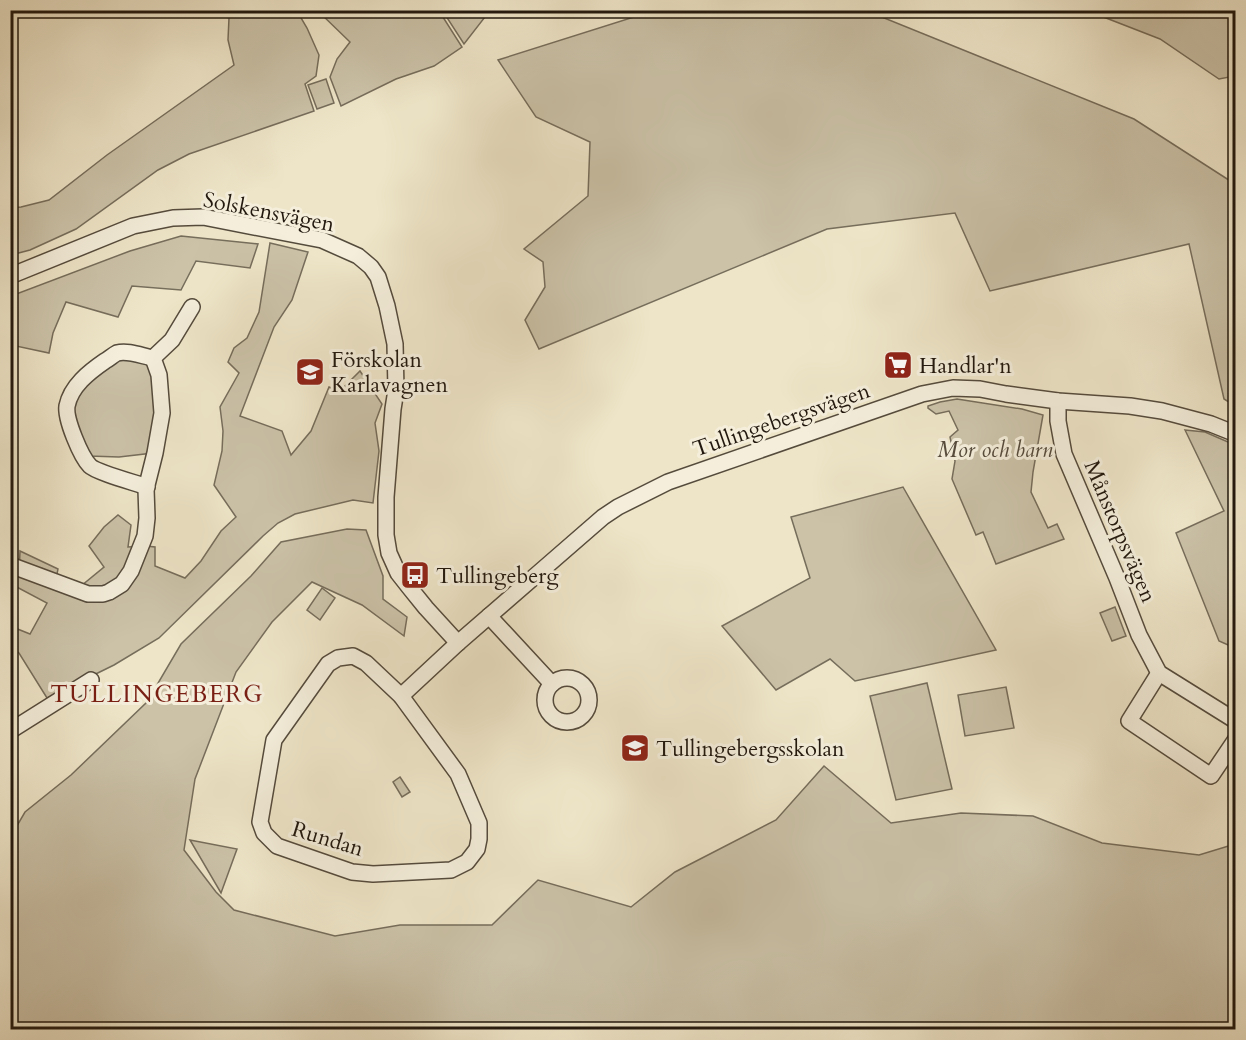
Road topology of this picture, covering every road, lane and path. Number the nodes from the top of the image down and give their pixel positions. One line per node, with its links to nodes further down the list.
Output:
1 (10, 276): 9 (street, Solskensvägen)
2 (192, 307): 3 (street)
3 (153, 358): 6 (street); 6 (street)
4 (1058, 401): 5 (street, Tullingebergsvägen); 8 (street, Tullingebergsvägen); 10 (street, Månstorpsvägen)
5 (1236, 434)
6 (147, 487): 7 (street)
7 (10, 565)
8 (489, 616): 9 (street, Tullingebergsvägen); 12 (street)
9 (458, 643): 13 (street, Tullingebergsvägen)
10 (1160, 673): 14 (street, Månstorpsvägen); 16 (street)
11 (92, 680): 15 (street)
12 (552, 684)
13 (401, 696): 13 (street, Rundan)
14 (1236, 721)
15 (10, 731)
16 (1236, 739)

